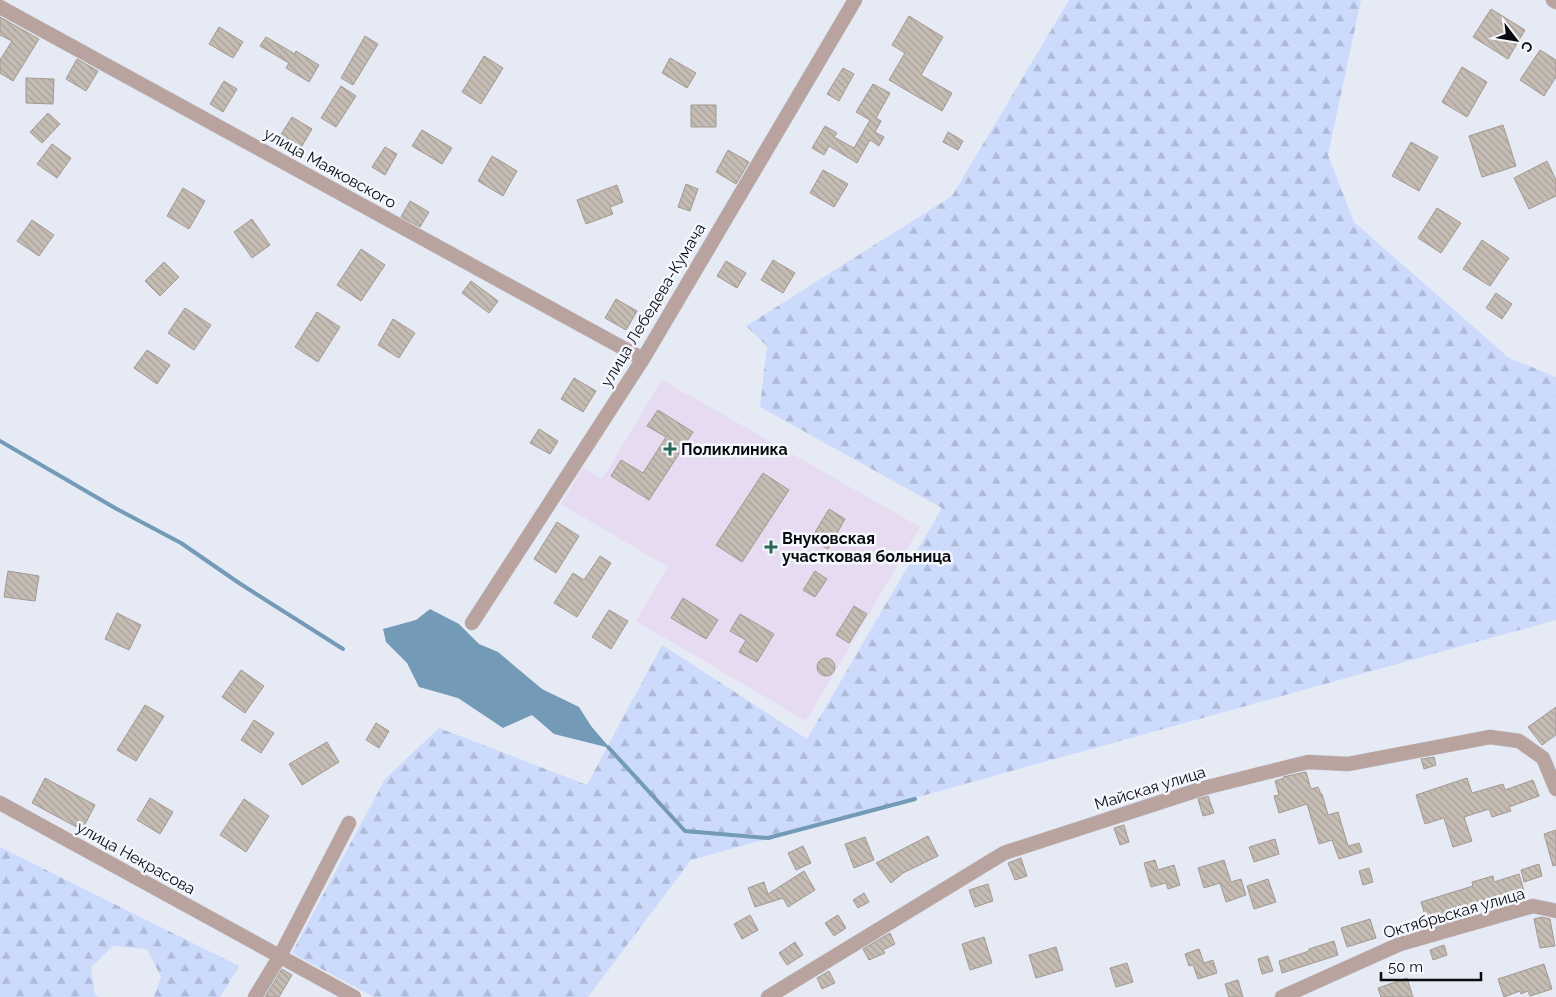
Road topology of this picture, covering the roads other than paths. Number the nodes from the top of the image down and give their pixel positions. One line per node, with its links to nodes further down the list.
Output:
1 (855, 0): 3 (street, улица Лебедева-Кумача)
2 (0, 7): 3 (street, улица Маяковского)
3 (643, 359): 4 (street, улица Лебедева-Кумача)
4 (472, 623)
5 (1556, 789): 12 (street, Майская улица)
6 (0, 802): 9 (street, улица Некрасова)
7 (350, 823): 9 (street)
8 (1556, 911): 13 (street, Октябрьская улица)
9 (280, 956): 10 (street); 11 (street, улица Некрасова)
10 (255, 997)
11 (354, 997)
12 (768, 997)
13 (1282, 997)

